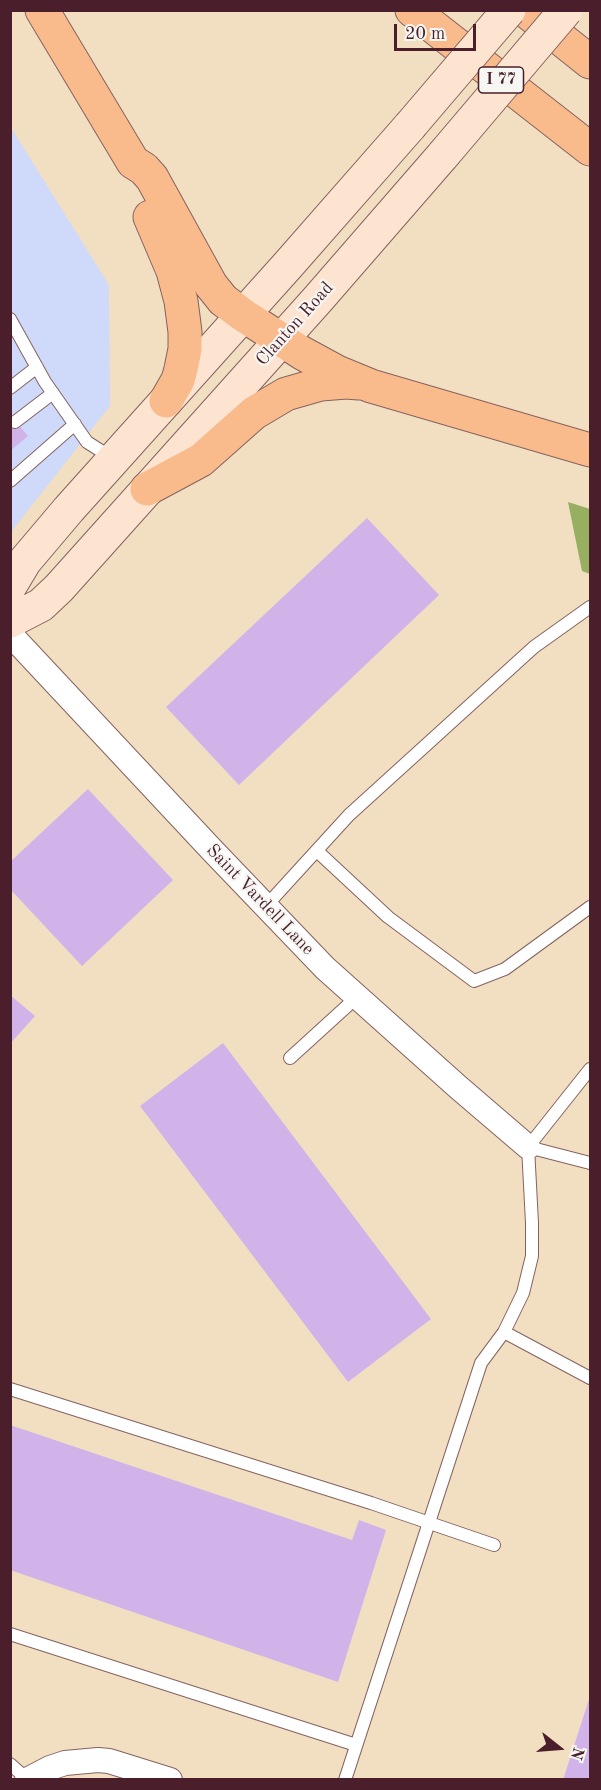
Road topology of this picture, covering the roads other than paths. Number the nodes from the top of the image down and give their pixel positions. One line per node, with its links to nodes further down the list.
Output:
1 (42, 10): 8 (highway)
2 (412, 10): 7 (highway, I 77)
3 (509, 10): 9 (main road, bridge)
4 (525, 10): 6 (highway)
5 (566, 10): 11 (main road, Clanton Road, bridge)
6 (591, 62)
7 (591, 149)
8 (133, 162): 9 (highway); 16 (highway)
9 (243, 315): 11 (highway); 16 (main road)
10 (10, 319): 12 (lane)
11 (281, 340): 13 (highway); 22 (main road, Clanton Road)
12 (37, 368): 14 (lane); 15 (lane)
13 (371, 386): 19 (highway); 22 (highway)
14 (10, 388)
15 (53, 393): 17 (lane); 18 (lane)
16 (166, 401): 20 (main road)
17 (15, 422)
18 (75, 424): 20 (lane); 21 (lane)
19 (591, 450)
20 (113, 459): 23 (main road)
21 (10, 481)
22 (147, 489): 25 (main road, Clanton Road)
23 (10, 586)
24 (591, 607): 27 (lane)
25 (10, 621)
26 (10, 634): 28 (street, Saint Vardell Lane)
27 (317, 851): 28 (lane); 29 (lane)
28 (266, 906): 30 (street, Saint Vardell Lane)
29 (591, 907)
30 (357, 997): 31 (lane); 35 (street, Saint Vardell Lane)
31 (290, 1058)
32 (591, 1069): 34 (lane)
33 (591, 1085): 34 (lane)
34 (578, 1087): 35 (lane)
35 (528, 1147): 36 (lane); 37 (lane)
36 (591, 1163)
37 (504, 1332): 38 (lane); 40 (lane)
38 (591, 1378)
39 (10, 1389): 40 (lane)
40 (428, 1523): 41 (lane); 43 (lane)
41 (494, 1545)
42 (10, 1634): 43 (lane)
43 (356, 1745): 47 (lane)
44 (10, 1764): 45 (lane)
45 (27, 1779): 46 (street)
46 (170, 1779)
47 (345, 1779)

